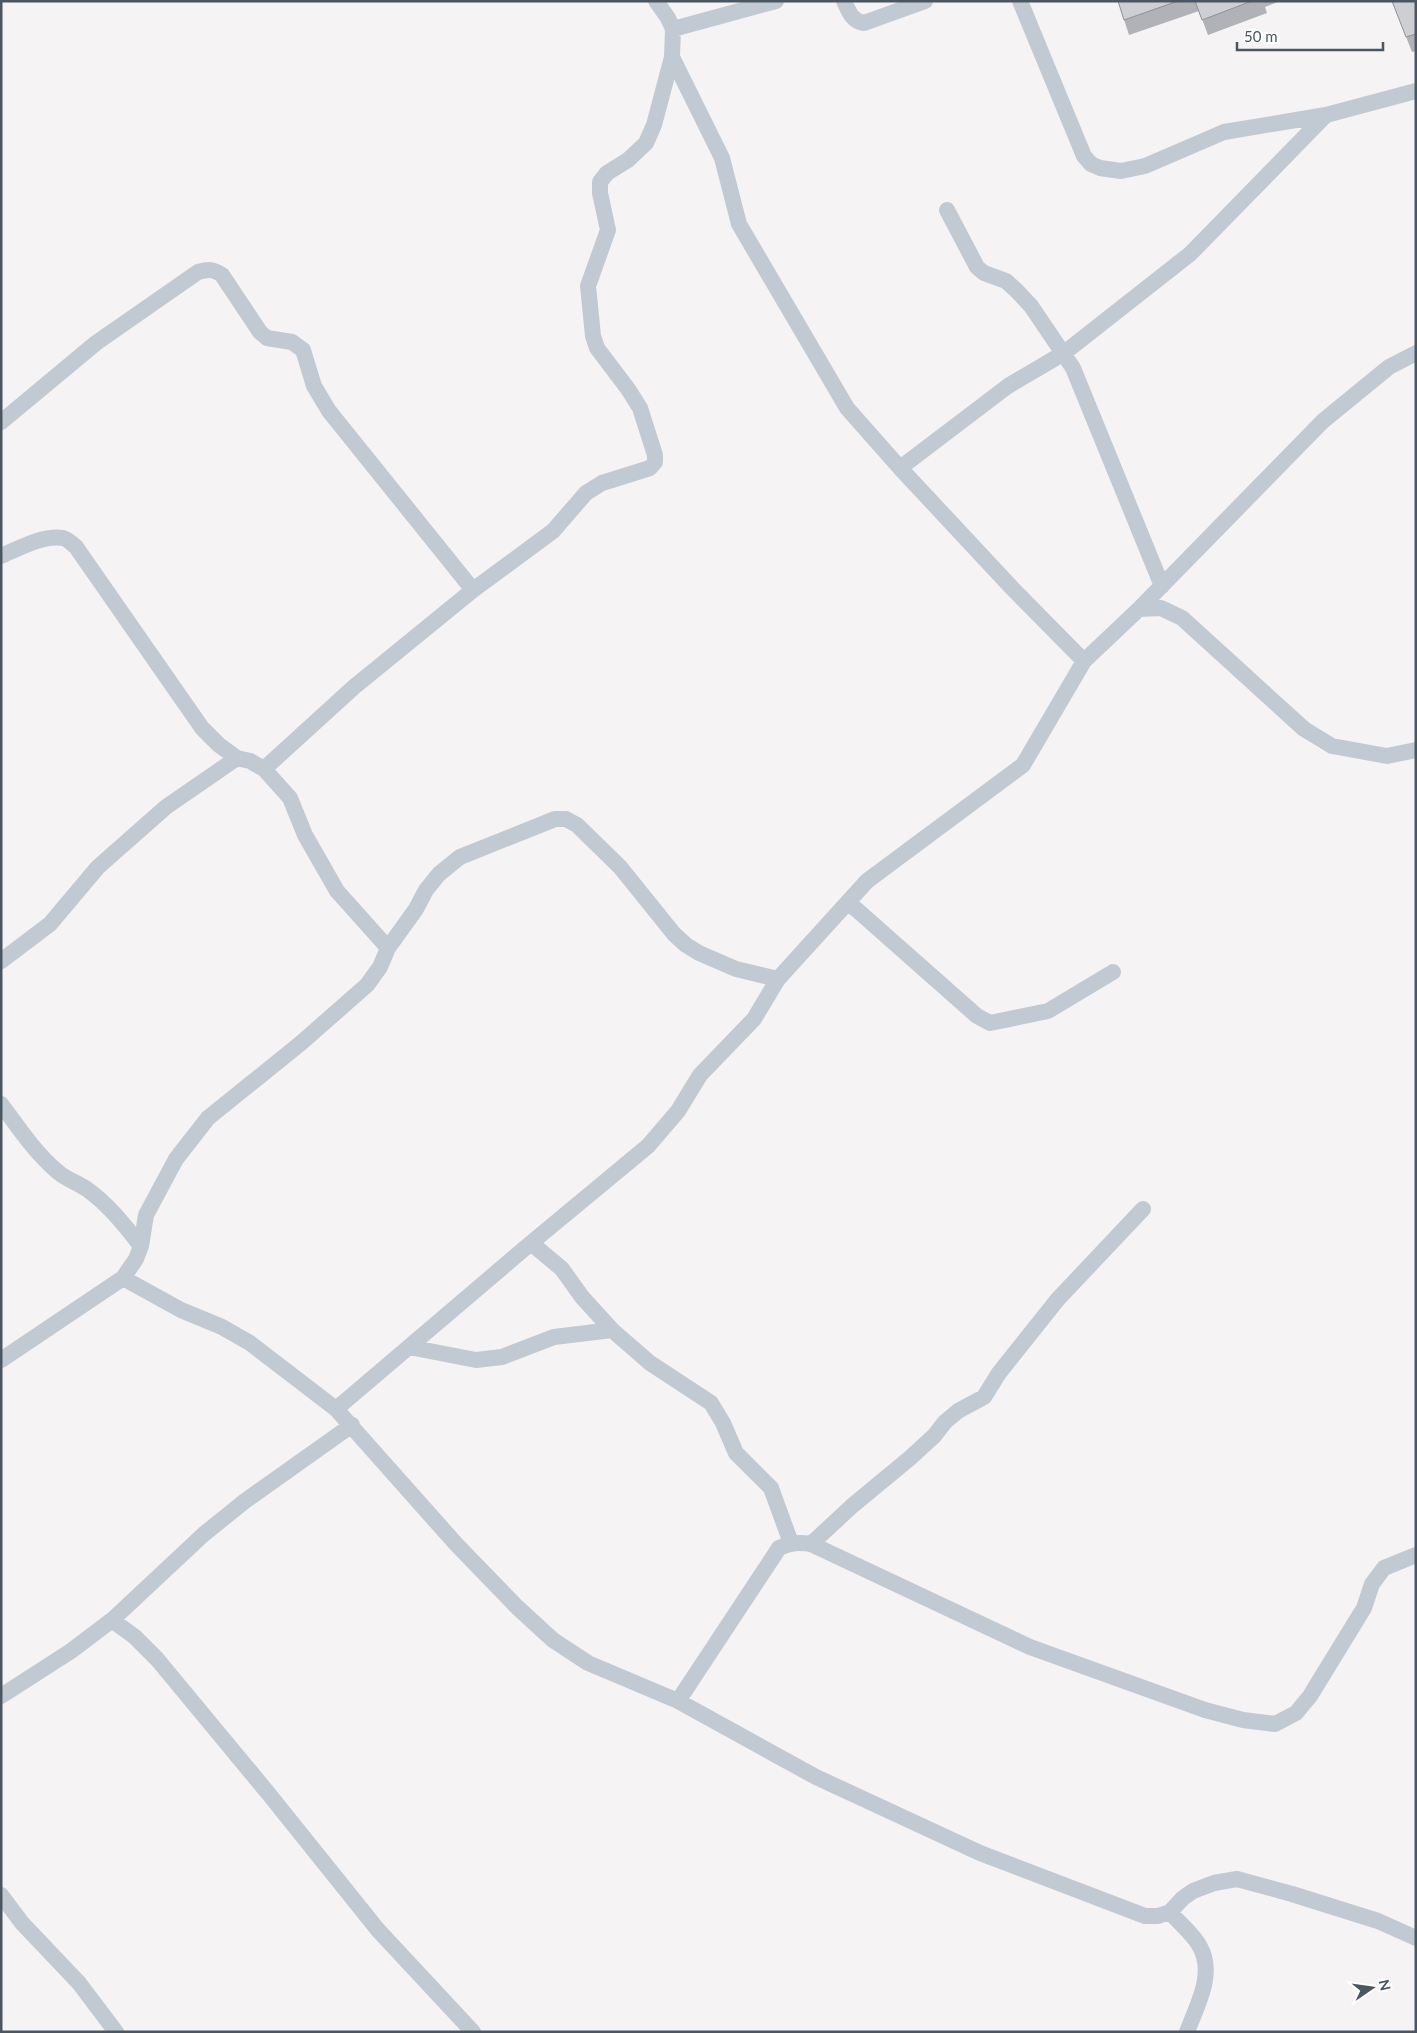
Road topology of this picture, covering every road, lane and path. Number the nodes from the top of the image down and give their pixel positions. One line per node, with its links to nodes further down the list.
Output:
1 (656, 1): 6 (street)
2 (776, 1): 6 (street)
3 (844, 1): 4 (street)
4 (925, 1)
5 (1020, 1): 9 (street)
6 (673, 29): 7 (street)
7 (672, 57): 14 (street); 17 (street)
8 (1416, 91): 9 (street)
9 (1326, 116): 11 (street)
10 (947, 210): 11 (street)
11 (1064, 353): 14 (street); 16 (street)
12 (1416, 353): 16 (street)
13 (1, 422): 17 (street)
14 (900, 468): 19 (street)
15 (1, 556): 21 (street)
16 (1162, 586): 18 (street)
17 (473, 590): 22 (street)
18 (1139, 609): 19 (street); 20 (street)
19 (1084, 661): 23 (street)
20 (1416, 750)
21 (237, 758): 22 (street); 25 (street)
22 (264, 769): 24 (street)
23 (848, 902): 26 (street); 27 (street)
24 (388, 948): 27 (street); 31 (street)
25 (1, 961)
26 (1113, 972)
27 (778, 979): 30 (street)
28 (1, 1104): 31 (street)
29 (1144, 1209): 39 (street)
30 (530, 1243): 33 (street); 34 (street)
31 (141, 1246): 32 (street)
32 (123, 1278): 35 (street); 36 (street)
33 (612, 1330): 34 (street); 38 (street)
34 (409, 1347): 36 (street)
35 (1, 1360)
36 (336, 1410): 37 (street)
37 (352, 1425): 41 (street); 43 (street)
38 (791, 1543): 39 (street); 43 (street)
39 (811, 1544): 40 (street)
40 (1416, 1554)
41 (112, 1620): 42 (street); 48 (street)
42 (1, 1696)
43 (678, 1701): 45 (street)
44 (1, 1895): 47 (street)
45 (1170, 1912): 46 (street); 49 (street)
46 (1416, 1938)
47 (116, 2032)
48 (472, 2032)
49 (1187, 2032)

